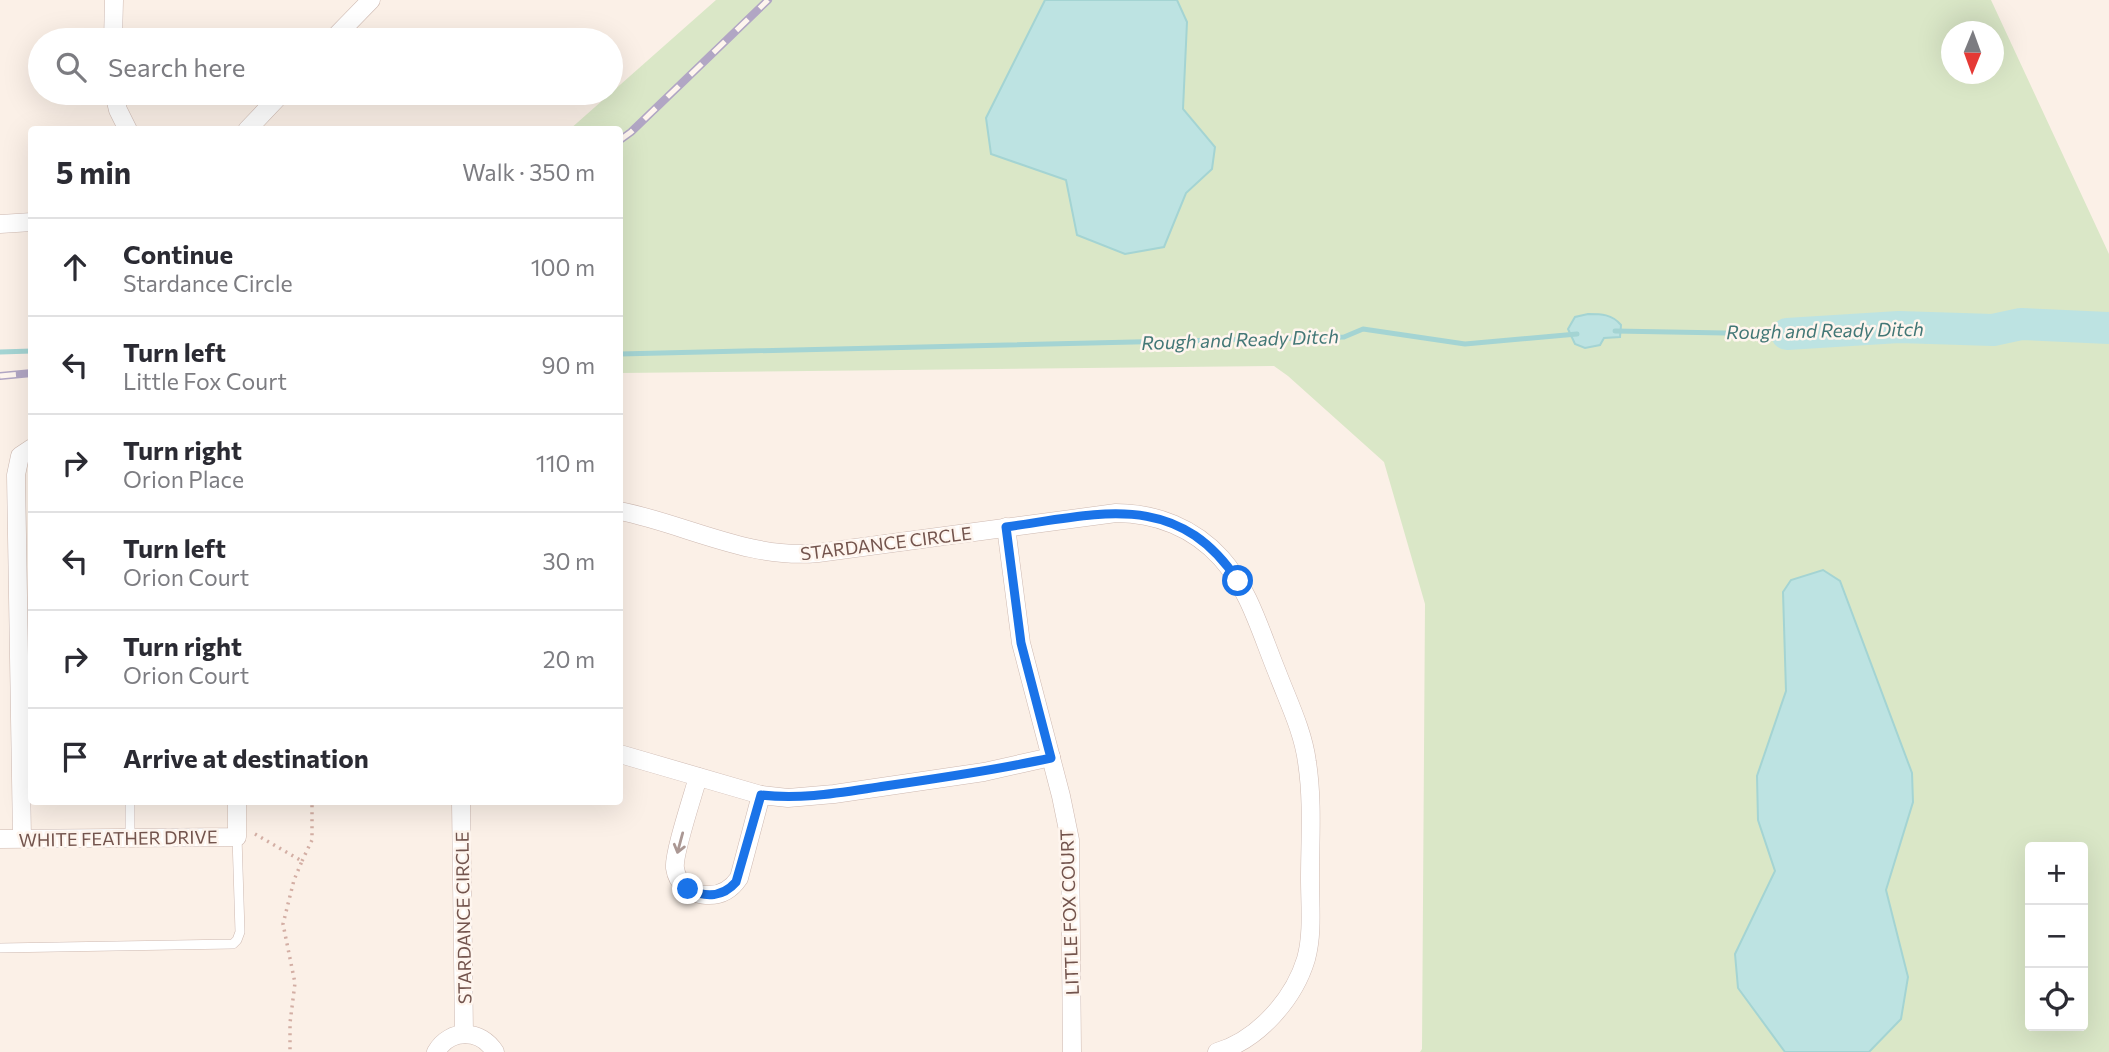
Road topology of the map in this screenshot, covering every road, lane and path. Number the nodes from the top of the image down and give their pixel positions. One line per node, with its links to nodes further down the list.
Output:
1 (114, 0): 3 (street)
2 (371, 0): 4 (street)
3 (113, 28)
4 (344, 28)
5 (117, 105): 7 (street)
6 (271, 105): 8 (street)
7 (126, 126)
8 (251, 126)
9 (28, 222): 10 (street)
10 (0, 224)
11 (28, 451): 23 (street)
12 (623, 512): 13 (street, STARDANCE CIRCLE)
13 (1006, 527): 15 (street, LITTLE FOX COURT); 33 (street, STARDANCE CIRCLE)
14 (623, 755): 16 (street)
15 (1051, 758): 17 (street); 32 (street, LITTLE FOX COURT)
16 (698, 777): 17 (street); 17 (street, one-way to 17)
17 (761, 795)
18 (130, 805): 24 (lane)
19 (237, 805): 22 (street)
20 (312, 805): 26 (path)
21 (461, 805): 28 (street, STARDANCE CIRCLE)
22 (237, 830): 24 (street, WHITE FEATHER DRIVE); 26 (path); 27 (lane)
23 (22, 838): 24 (street, WHITE FEATHER DRIVE); 25 (street, WHITE FEATHER DRIVE)
24 (130, 838)
25 (0, 839)
26 (302, 861): 29 (path)
27 (0, 948)
28 (464, 1034): 30 (street); 31 (street)
29 (289, 1052)
30 (436, 1052)
31 (495, 1052)
32 (1072, 1052)
33 (1217, 1052)

